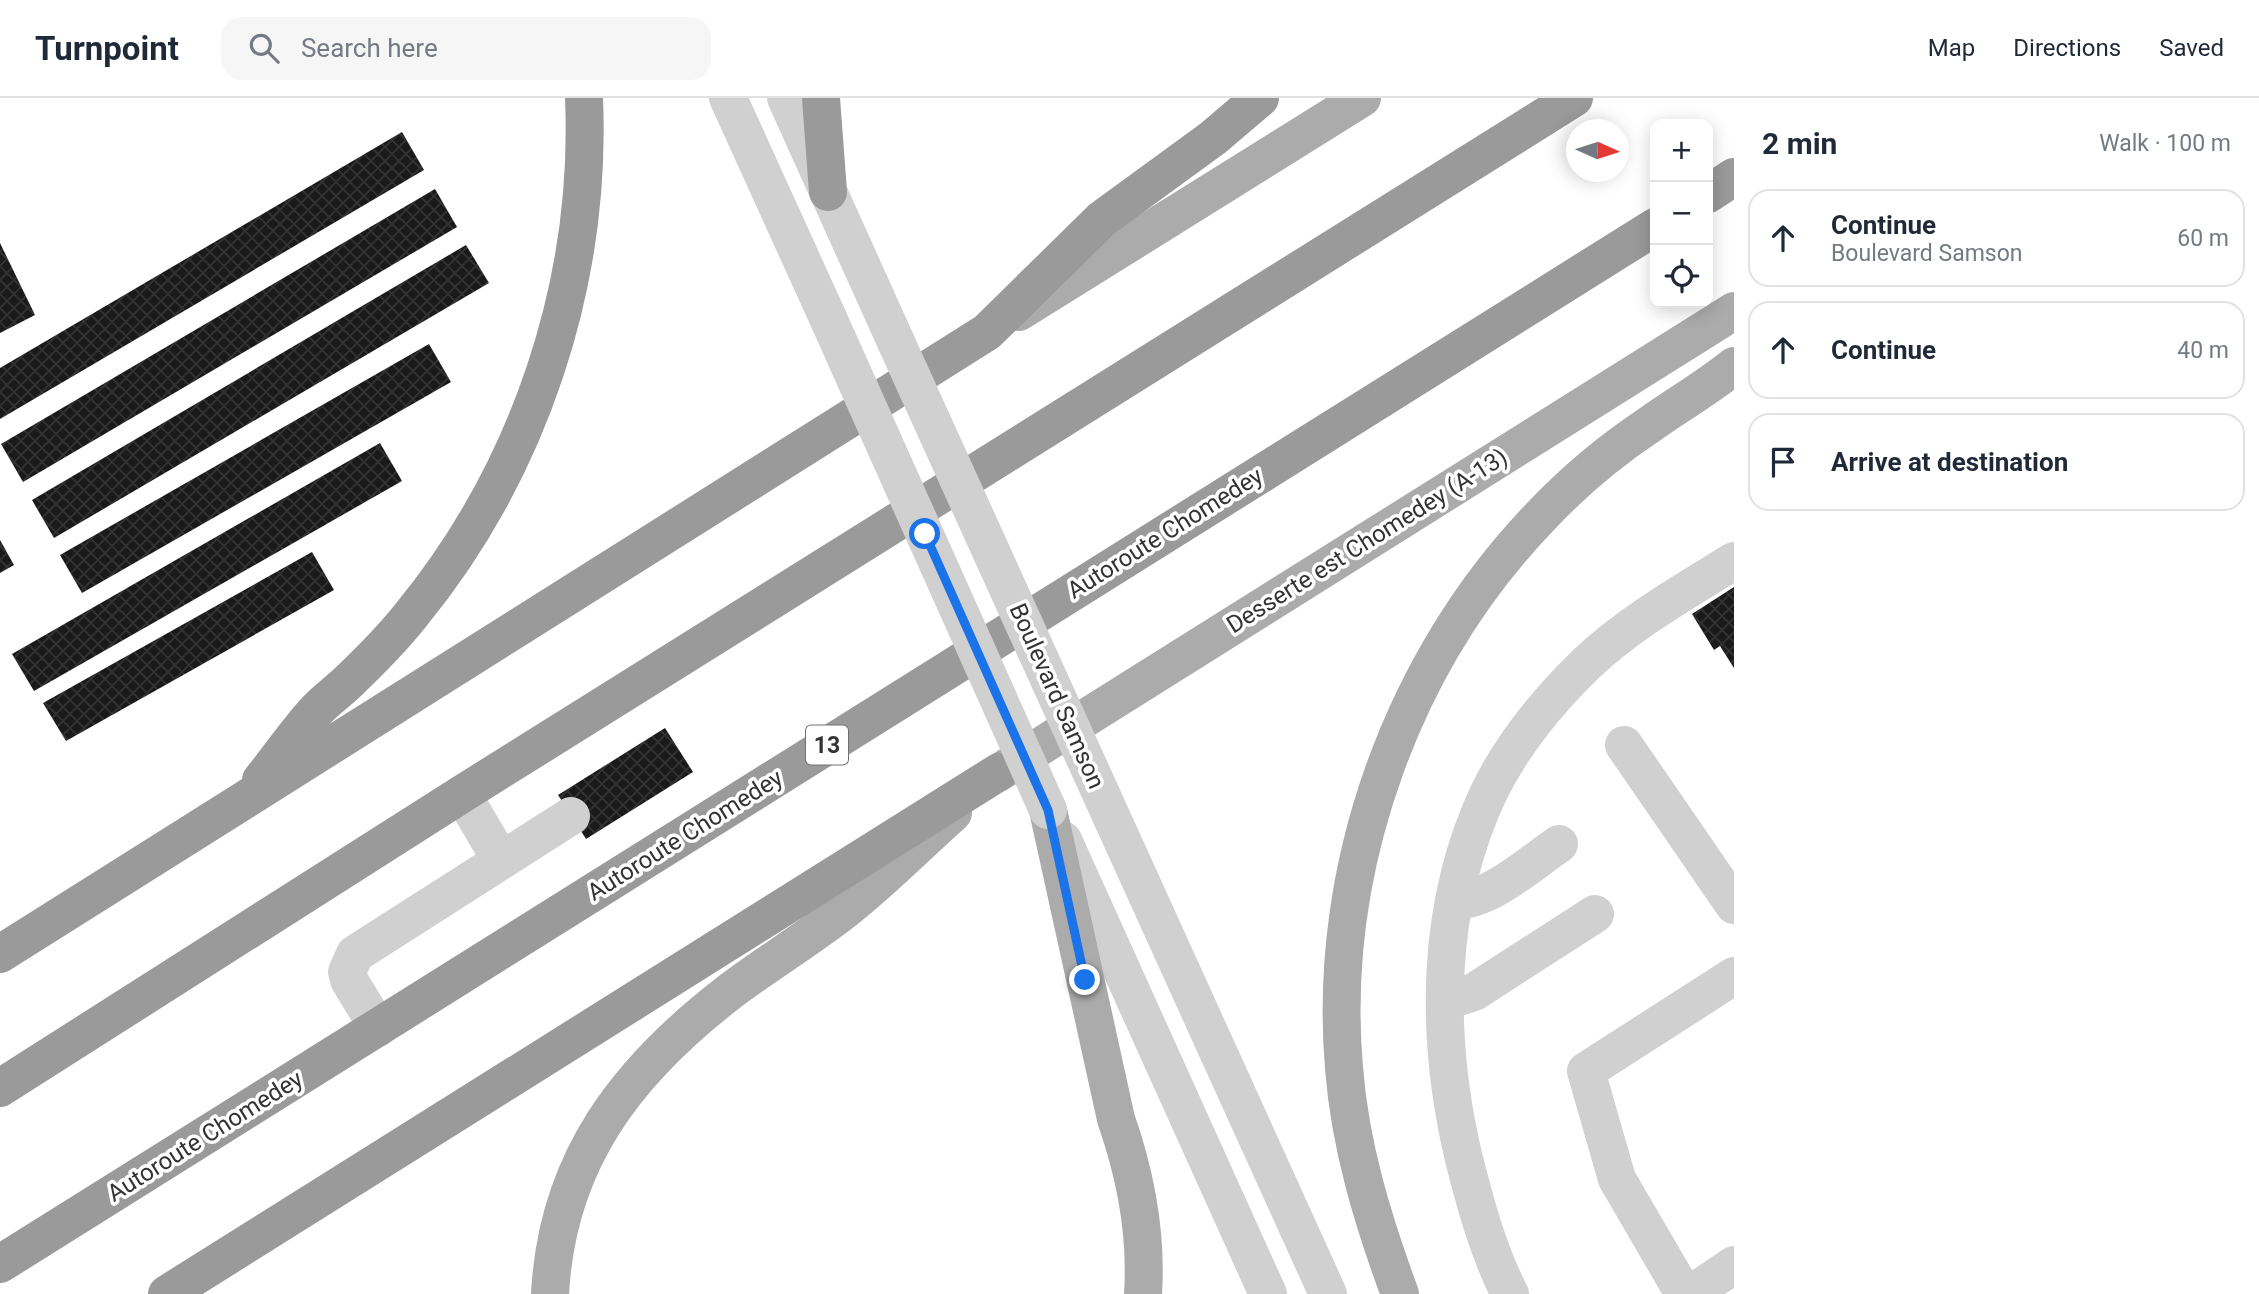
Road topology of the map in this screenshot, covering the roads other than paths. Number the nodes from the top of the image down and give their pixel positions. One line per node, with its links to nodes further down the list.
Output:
1 (584, 98): 19 (highway)
2 (728, 98): 20 (street, bridge)
3 (786, 98): 10 (street, Boulevard Samson)
4 (821, 98): 10 (highway)
5 (1260, 98): 13 (highway)
6 (1362, 98): 13 (main road)
7 (1574, 98): 18 (highway)
8 (1734, 177): 9 (highway)
9 (1713, 191)
10 (828, 192): 40 (street, Boulevard Samson, bridge)
11 (1650, 230): 32 (highway, Autoroute Chomedey / 13)
12 (1734, 311): 17 (main road, Desserte est Chomedey (A-13))
13 (987, 332): 19 (highway)
14 (1734, 366): 41 (main road)
15 (1734, 561): 26 (street)
16 (1624, 745): 24 (street)
17 (999, 772): 36 (highway); 37 (main road, Desserte est Chomedey (A-13))
18 (462, 794): 25 (street); 33 (highway)
19 (245, 801): 29 (highway)
20 (1048, 810): 23 (main road)
21 (571, 816): 25 (street)
22 (1559, 844): 26 (street)
23 (1062, 850): 38 (main road); 39 (street)
24 (1720, 856): 27 (street)
25 (501, 860): 32 (street)
26 (1455, 900): 31 (street)
27 (1734, 905)
28 (1595, 914): 31 (street)
29 (0, 954)
30 (1734, 976): 43 (street)
31 (1446, 1001): 42 (street)
32 (378, 1028): 34 (highway, Autoroute Chomedey / 13)
33 (0, 1088)
34 (0, 1264)
35 (1734, 1265): 44 (street)
36 (167, 1294)
37 (550, 1294)
38 (1143, 1294)
39 (1268, 1294)
40 (1328, 1294)
41 (1400, 1294)
42 (1510, 1294)
43 (1684, 1294)
44 (1692, 1294)

